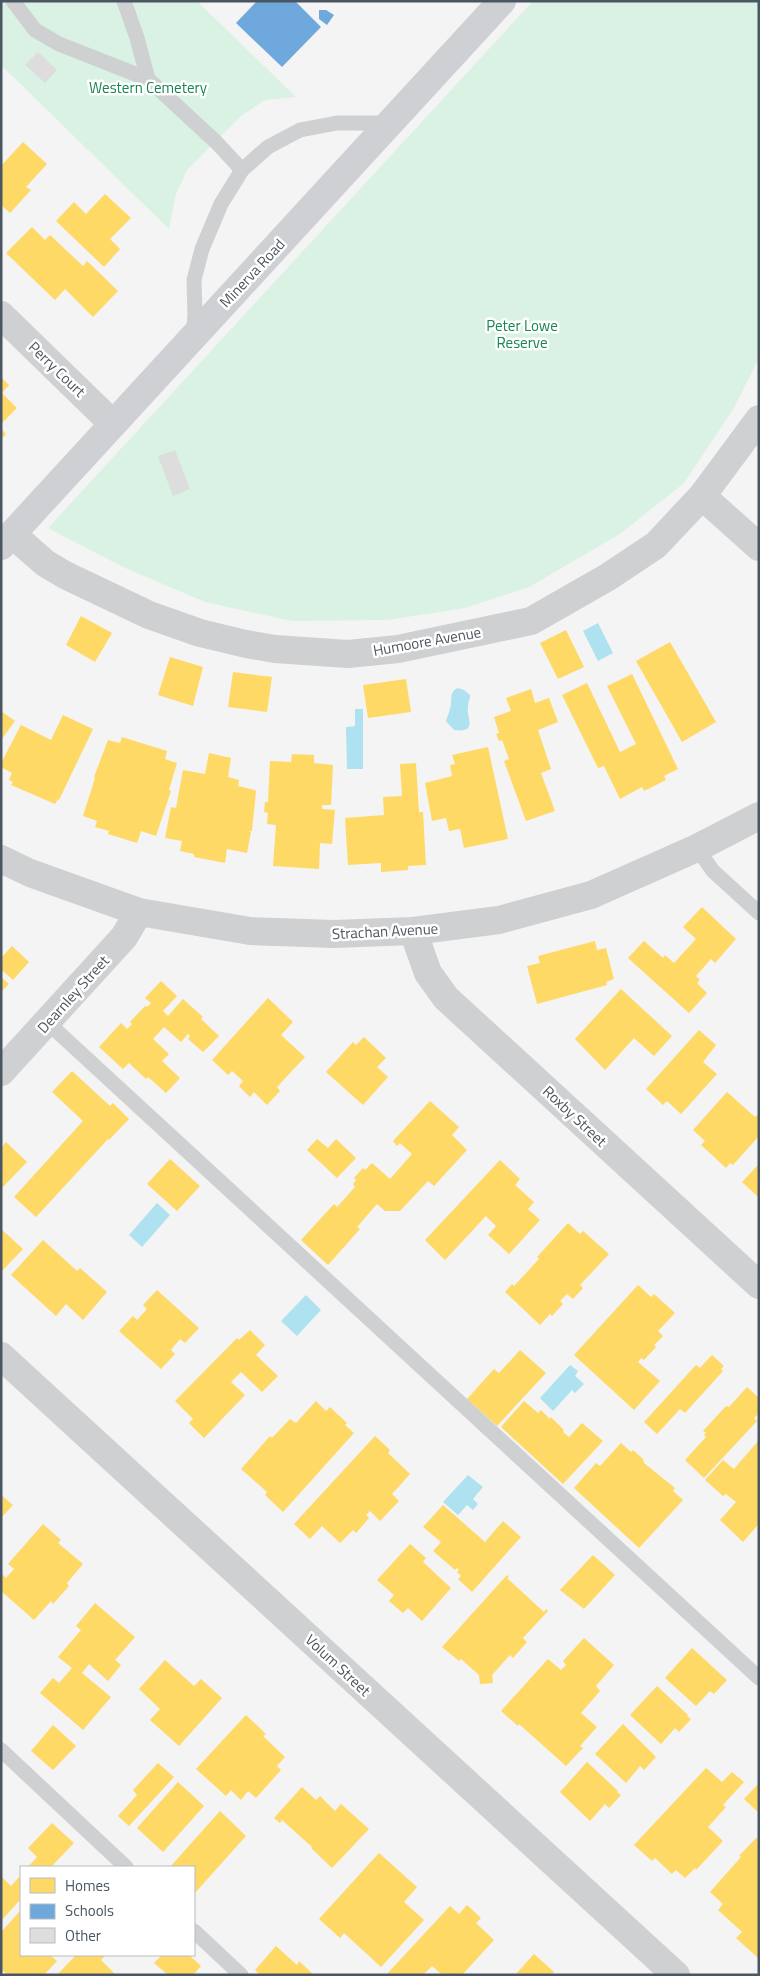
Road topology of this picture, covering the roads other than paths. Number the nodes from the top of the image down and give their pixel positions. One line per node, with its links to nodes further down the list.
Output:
1 (13, 1): 4 (lane)
2 (124, 1): 4 (lane)
3 (502, 1): 5 (street, Minerva Road)
4 (148, 80): 6 (lane)
5 (390, 123): 6 (lane); 8 (street, Minerva Road)
6 (242, 170): 8 (lane)
7 (1, 315): 10 (street, Perry Court)
8 (192, 338): 10 (street, Minerva Road)
9 (759, 419): 11 (street, Humoore Avenue)
10 (113, 424): 12 (street, Minerva Road)
11 (702, 496): 12 (street, Humoore Avenue); 13 (street)
12 (7, 540)
13 (759, 547)
14 (759, 816): 15 (street, Strachan Avenue)
15 (698, 848): 18 (lane); 19 (street, Strachan Avenue)
16 (1, 859): 17 (street, Strachan Avenue)
17 (139, 912): 19 (street, Strachan Avenue); 20 (street, Dearnley Street)
18 (759, 913)
19 (413, 931): 22 (street, Roxby Street)
20 (47, 1022): 21 (street, Dearnley Street); 24 (lane)
21 (1, 1072)
22 (759, 1285)
23 (1, 1356): 29 (street, Volum Street)
24 (759, 1678)
25 (1, 1750): 26 (lane)
26 (125, 1866)
27 (195, 1932): 28 (lane)
28 (240, 1975)
29 (676, 1975)

